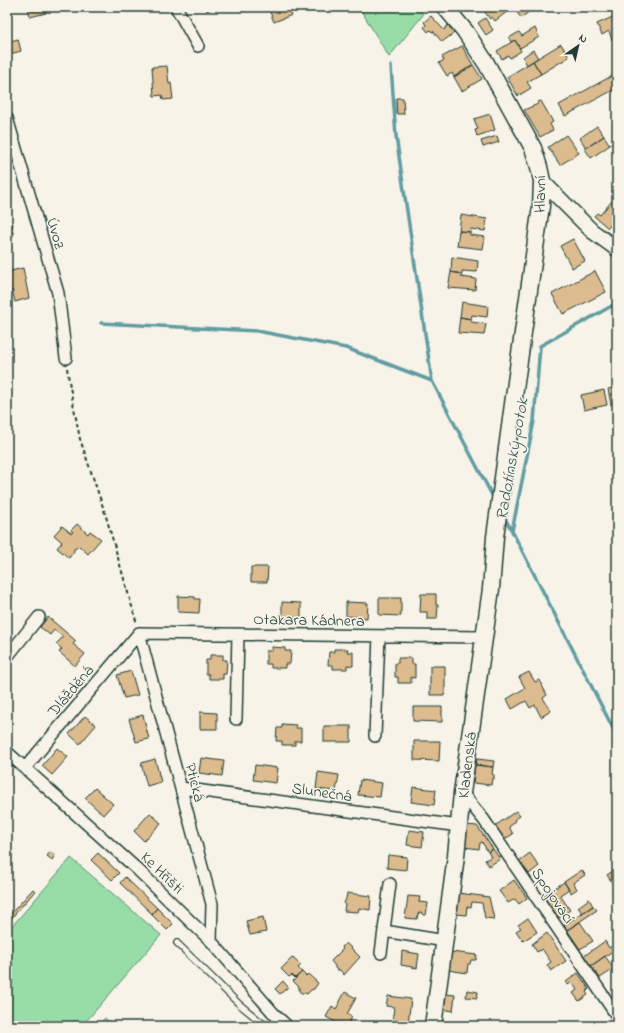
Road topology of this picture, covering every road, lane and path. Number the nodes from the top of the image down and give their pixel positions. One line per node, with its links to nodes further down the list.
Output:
1 (176, 7): 3 (street)
2 (448, 8): 5 (main road, Hlavní)
3 (198, 46)
4 (7, 118): 7 (street, Úvoz)
5 (542, 181): 6 (street); 8 (main road, Hlavní)
6 (617, 249)
7 (66, 358): 10 (path)
8 (491, 589): 13 (main road, Kladenská)
9 (39, 617): 14 (street)
10 (139, 633): 11 (street, Otakara Kádnera); 18 (street, Dlážděná); 19 (street, Ptická)
11 (238, 634): 12 (street, Otakara Kádnera); 15 (street, Otakara Kádnera)
12 (379, 636): 13 (street, Otakara Kádnera); 16 (street, Otakara Kádnera)
13 (483, 637): 20 (main road, Kladenská)
14 (7, 657)
15 (236, 719)
16 (375, 736)
17 (7, 752): 18 (street, Ke Hřišti)
18 (25, 768): 25 (street, Ke Hřišti)
19 (181, 788): 21 (street, Slunečná); 25 (street, Ptická)
20 (462, 793): 21 (main road, Kladenská); 28 (street, Spojovací)
21 (459, 826): 24 (main road, Kladenská)
22 (390, 884): 23 (street)
23 (384, 931): 24 (street); 27 (street)
24 (445, 941): 31 (main road, Kladenská)
25 (211, 942): 30 (street, Ke Hřišti)
26 (177, 943): 29 (lane)
27 (381, 953)
28 (617, 1016)
29 (269, 1026)
30 (287, 1026)
31 (433, 1026)

